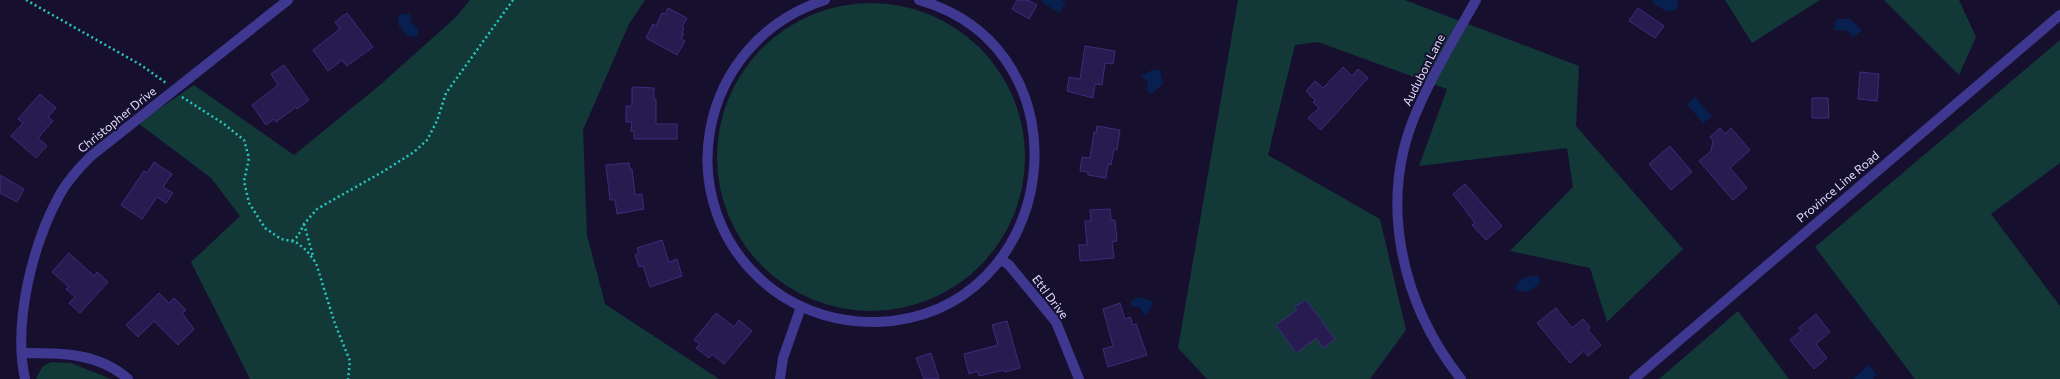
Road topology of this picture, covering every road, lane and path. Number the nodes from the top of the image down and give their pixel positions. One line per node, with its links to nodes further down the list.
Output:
1 (26, 0): 8 (path)
2 (288, 0): 15 (street, Christopher Drive)
3 (513, 0): 10 (path)
4 (825, 0): 14 (street)
5 (919, 0): 13 (street)
6 (1476, 0): 21 (street, Audubon Lane)
7 (2060, 15): 22 (street, Province Line Road)
8 (168, 85)
9 (180, 96): 11 (path)
10 (304, 224): 11 (path); 12 (path)
11 (291, 241): 12 (path)
12 (313, 259): 18 (path)
13 (1000, 259): 14 (street); 20 (street, Ettl Drive)
14 (801, 307): 19 (street)
15 (22, 352): 16 (street, Christopher Drive); 17 (street)
16 (25, 379)
17 (128, 379)
18 (348, 379)
19 (780, 379)
20 (1079, 379)
21 (1461, 379)
22 (1634, 379)

